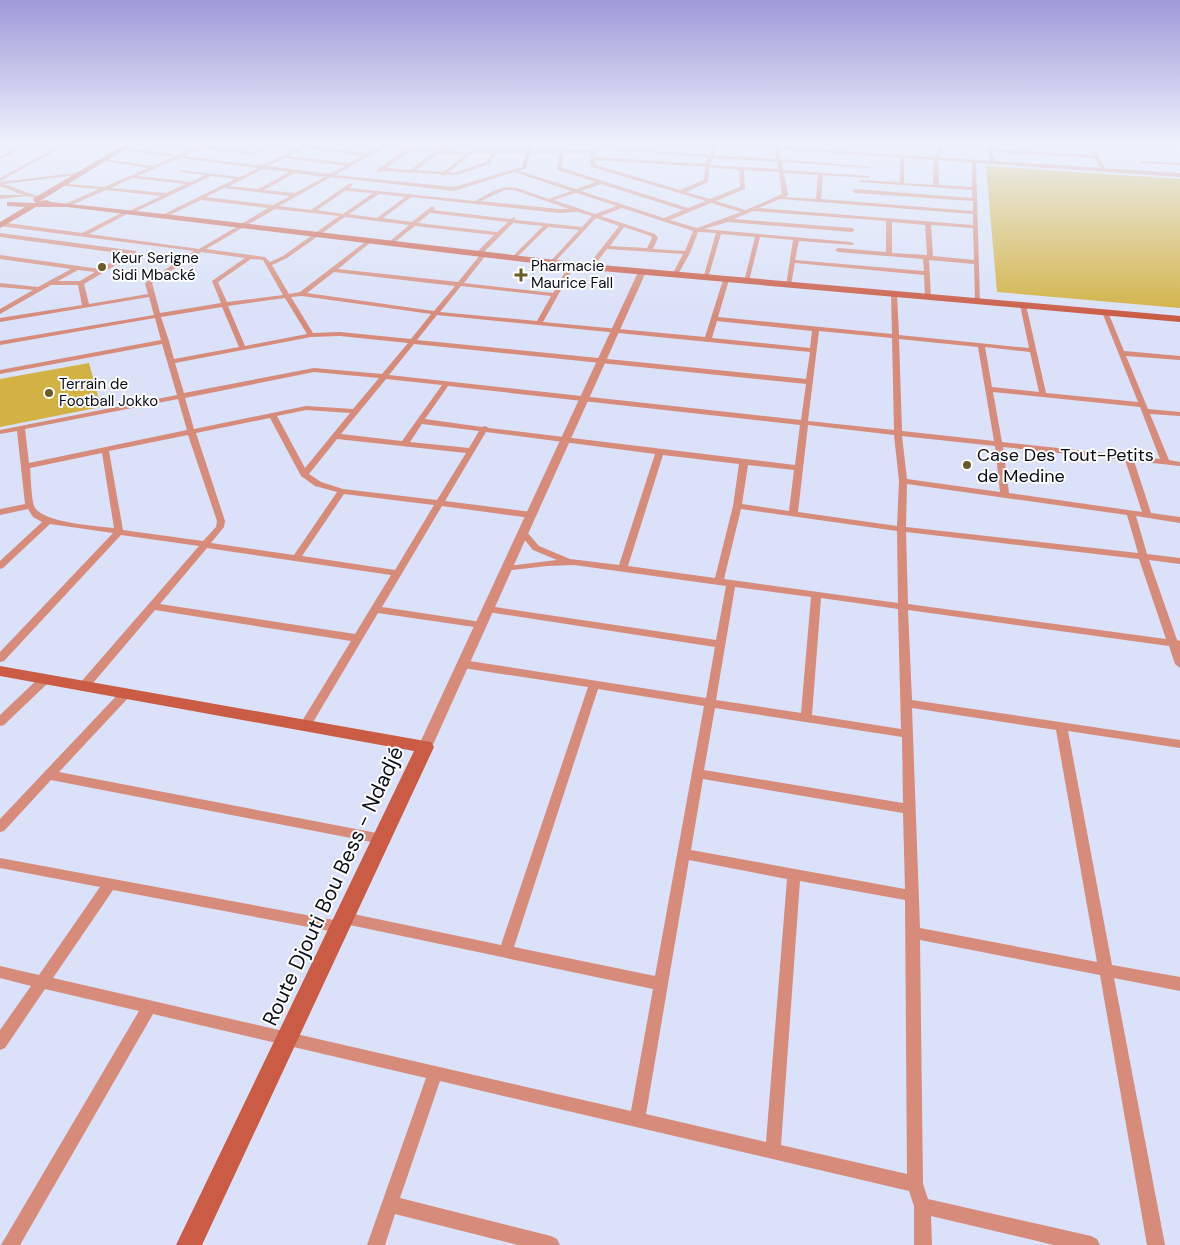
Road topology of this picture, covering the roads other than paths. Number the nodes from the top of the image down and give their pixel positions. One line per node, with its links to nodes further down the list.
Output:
1 (31, 201): 23 (main road)
2 (37, 201): 47 (main road)
3 (44, 201): 24 (main road)
4 (72, 201): 24 (street)
5 (154, 201): 32 (street)
6 (194, 201): 36 (street)
7 (225, 201): 26 (street)
8 (285, 201): 26 (street)
9 (328, 201): 33 (street)
10 (365, 201): 37 (street)
11 (402, 201): 40 (street)
12 (440, 201): 31 (street)
13 (466, 201): 21 (street)
14 (553, 201): 29 (street)
15 (606, 201): 25 (street)
16 (660, 201): 30 (street)
17 (711, 201): 30 (street); 34 (street)
18 (772, 201): 28 (street)
19 (819, 201): 22 (street)
20 (975, 201): 35 (street)
21 (477, 202): 27 (street)
22 (854, 204): 35 (street); 39 (street)
23 (0, 205)
24 (63, 205): 32 (main road)
25 (621, 206): 38 (street); 41 (street)
26 (274, 207): 33 (street); 48 (street)
27 (525, 208): 29 (street); 44 (street)
28 (753, 209): 34 (street); 39 (street)
29 (579, 210): 38 (street)
30 (688, 210): 41 (street)
31 (428, 211): 44 (street); 46 (street)
32 (129, 212): 36 (main road); 59 (street)
33 (312, 212): 37 (street)
34 (746, 212): 42 (street)
35 (976, 213): 51 (street)
36 (164, 216): 48 (main road)
37 (344, 216): 40 (street); 56 (street)
38 (595, 216): 50 (street); 52 (street)
39 (853, 217): 43 (street); 54 (street)
40 (377, 220): 46 (street)
41 (664, 220): 53 (street)
42 (727, 220): 53 (street); 54 (street)
43 (890, 220): 45 (street); 72 (street)
44 (512, 221): 49 (street); 57 (street)
45 (928, 223): 51 (street); 76 (street)
46 (414, 224): 57 (street); 62 (street)
47 (1, 225): 59 (street)
48 (241, 225): 56 (main road); 67 (street)
49 (547, 225): 52 (street); 75 (street)
50 (622, 226): 65 (street); 68 (street)
51 (976, 227): 78 (street)
52 (583, 229): 79 (street)
53 (696, 230): 55 (street); 70 (street)
54 (852, 230): 66 (street)
55 (718, 233): 60 (street); 89 (street)
56 (318, 234): 61 (main road); 80 (street)
57 (498, 234): 71 (street)
58 (0, 235): 69 (street)
59 (83, 235): 64 (street)
60 (758, 236): 63 (street); 91 (street)
61 (369, 240): 62 (main road); 84 (street)
62 (391, 243): 71 (main road)
63 (796, 243): 66 (street); 77 (street)
64 (148, 244): 67 (street); 69 (street)
65 (606, 247): 68 (street); 82 (street)
66 (851, 248): 72 (street)
67 (200, 250): 73 (street); 100 (street)
68 (648, 251): 70 (street)
69 (132, 253): 85 (street)
70 (687, 253): 88 (street)
71 (481, 254): 75 (main road); 96 (street)
72 (889, 254): 76 (street)
73 (250, 257): 80 (street); 105 (street)
74 (0, 258): 83 (street)
75 (514, 258): 79 (main road)
76 (928, 258): 78 (street); 87 (street)
77 (792, 262): 87 (street); 95 (street)
78 (977, 262): 104 (street)
79 (552, 263): 81 (main road)
80 (269, 264): 101 (street)
81 (572, 265): 82 (main road); 102 (street)
82 (590, 267): 86 (main road)
83 (76, 268): 85 (street); 92 (street)
84 (332, 270): 96 (street); 98 (street)
85 (101, 271): 93 (street)
86 (642, 272): 88 (main road); 117 (street)
87 (927, 273): 103 (street)
88 (674, 275): 89 (main road)
89 (705, 278): 90 (main road)
90 (726, 280): 91 (main road); 112 (street)
91 (746, 281): 95 (main road)
92 (49, 283): 93 (street); 97 (street)
93 (81, 283): 107 (street)
94 (0, 285): 97 (street)
95 (788, 285): 99 (main road)
96 (457, 286): 102 (street); 110 (street)
97 (37, 290): 108 (street)
98 (302, 294): 101 (street); 110 (street)
99 (894, 294): 103 (main road); 119 (street)
100 (152, 295): 107 (street); 111 (street)
101 (288, 295): 105 (street); 118 (street)
102 (555, 295): 115 (street)
103 (928, 297): 104 (main road)
104 (978, 301): 106 (main road)
105 (226, 304): 111 (street); 125 (street)
106 (1023, 305): 109 (main road); 127 (street)
107 (86, 306): 114 (street)
108 (0, 312)
109 (1105, 312): 113 (main road); 128 (street)
110 (435, 313): 115 (street); 122 (street)
111 (158, 316): 121 (street); 123 (street)
112 (714, 319): 116 (street); 120 (street)
113 (1180, 319)
114 (0, 320)
115 (539, 323): 117 (street)
116 (816, 329): 119 (street); 126 (street)
117 (615, 330): 120 (street); 131 (street)
118 (311, 335): 122 (street); 125 (street)
119 (895, 336): 124 (street); 150 (street)
120 (708, 339): 126 (street)
121 (166, 341): 130 (street); 132 (street)
122 (411, 341): 131 (street); 133 (street)
123 (0, 342)
124 (981, 345): 127 (street); 136 (street)
125 (243, 348): 130 (street)
126 (813, 350): 134 (street)
127 (1033, 350): 137 (street)
128 (1121, 352): 129 (street); 140 (street)
129 (1180, 358)
130 (171, 362): 138 (street)
131 (601, 362): 134 (street); 139 (street)
132 (0, 372)
133 (384, 376): 135 (street); 138 (street); 141 (street)
134 (810, 382): 145 (street)
135 (446, 384): 139 (street); 144 (street)
136 (990, 389): 137 (street); 154 (street)
137 (1043, 394): 140 (street)
138 (181, 396): 146 (street); 148 (street)
139 (584, 399): 145 (street); 152 (street)
140 (1144, 408): 143 (street); 160 (street)
141 (354, 411): 142 (street); 151 (street)
142 (272, 414): 148 (street); 164 (street)
143 (1180, 414)
144 (421, 421): 147 (street); 153 (street)
145 (804, 424): 150 (street); 163 (street)
146 (21, 428): 149 (street); 162 (street)
147 (485, 428): 152 (street); 156 (street)
148 (191, 431): 155 (street); 181 (street)
149 (0, 432)
150 (898, 434): 154 (street); 165 (street)
151 (334, 436): 153 (street); 164 (street)
152 (566, 441): 157 (street); 174 (street)
153 (405, 443): 156 (street)
154 (999, 445): 158 (street); 167 (street)
155 (104, 449): 162 (street); 179 (street)
156 (471, 451): 168 (street)
157 (660, 451): 159 (street); 188 (street)
158 (1128, 458): 160 (street); 175 (street)
159 (744, 461): 163 (street); 170 (street)
160 (1166, 462): 161 (street)
161 (1180, 464)
162 (26, 466): 169 (street)
163 (798, 468): 172 (street)
164 (304, 474): 166 (street)
165 (903, 481): 167 (street); 178 (street)
166 (342, 491): 168 (street); 183 (street)
167 (1005, 495): 173 (street)
168 (439, 504): 174 (street); 189 (street)
169 (30, 506): 171 (street); 177 (street)
170 (737, 506): 172 (street); 190 (street)
171 (0, 512)
172 (794, 514): 178 (street)
173 (1131, 514): 175 (street); 182 (street)
174 (531, 515): 180 (street)
175 (1147, 516): 176 (street)
176 (1180, 520)
177 (48, 521): 179 (street); 186 (street)
178 (901, 529): 182 (street); 193 (street)
179 (118, 532): 181 (street); 200 (street)
180 (523, 533): 185 (street); 187 (street)
181 (204, 544): 183 (street); 192 (street)
182 (1143, 556): 184 (street); 199 (street)
183 (296, 558): 189 (street)
184 (1180, 561)
185 (574, 562): 187 (street); 188 (street)
186 (1, 565)
187 (507, 569): 195 (street)
188 (622, 569): 190 (street)
189 (396, 572): 194 (street)
190 (725, 583): 191 (street); 198 (street)
191 (816, 595): 193 (street); 210 (street)
192 (152, 606): 197 (street); 206 (street)
193 (904, 607): 199 (street); 209 (street)
194 (375, 609): 196 (street); 197 (street)
195 (488, 609): 196 (street); 198 (street)
196 (481, 625): 201 (street)
197 (357, 638): 212 (street)
198 (721, 644): 208 (street)
199 (1176, 644): 202 (street)
200 (0, 658)
201 (463, 664): 205 (street); 216 (street)
202 (1180, 664)
203 (0, 671): 204 (main road, Route Djouti Bou Bess - Ndadjé)
204 (45, 679): 206 (main road, Route Djouti Bou Bess - Ndadjé); 211 (street)
205 (594, 685): 208 (street); 229 (street)
206 (84, 686): 207 (main road, Route Djouti Bou Bess - Ndadjé)
207 (126, 694): 212 (main road, Route Djouti Bou Bess - Ndadjé); 218 (street)
208 (710, 703): 210 (street); 217 (street)
209 (906, 703): 213 (street); 214 (street)
210 (806, 718): 214 (street)
211 (0, 722)
212 (305, 726): 216 (main road, Route Djouti Bou Bess - Ndadjé)
213 (1061, 726): 215 (street); 230 (street)
214 (907, 734): 219 (street)
215 (1180, 744)
216 (425, 747): 221 (main road, Route Djouti Bou Bess - Ndadjé)
217 (698, 774): 219 (street); 222 (street)
218 (49, 775): 220 (street); 221 (street)
219 (910, 809): 226 (street)
220 (0, 827)
221 (382, 838): 227 (main road, Route Djouti Bou Bess - Ndadjé)
222 (683, 854): 224 (street); 233 (street)
223 (0, 863): 225 (street)
224 (794, 874): 226 (street); 240 (street)
225 (110, 884): 227 (street); 232 (street)
226 (912, 896): 228 (street)
227 (342, 923): 229 (street); 236 (main road, Route Djouti Bou Bess - Ndadjé)
228 (914, 933): 230 (street); 241 (street)
229 (506, 951): 233 (street)
230 (1106, 970): 234 (street); 250 (street)
231 (0, 972): 232 (street)
232 (42, 982): 235 (street); 237 (street)
233 (661, 984): 239 (street)
234 (1180, 984)
235 (150, 1006): 236 (street); 244 (street)
236 (287, 1038): 238 (street); 245 (main road, Route Djouti Bou Bess - Ndadjé)
237 (0, 1042)
238 (435, 1072): 239 (street); 242 (street)
239 (637, 1120): 240 (street)
240 (772, 1151): 241 (street)
241 (915, 1184): 243 (street)
242 (390, 1204): 246 (street); 247 (street)
243 (922, 1206): 248 (street); 249 (street)
244 (10, 1245)
245 (189, 1245)
246 (376, 1245)
247 (551, 1245)
248 (923, 1245)
249 (1091, 1245)
250 (1156, 1245)

